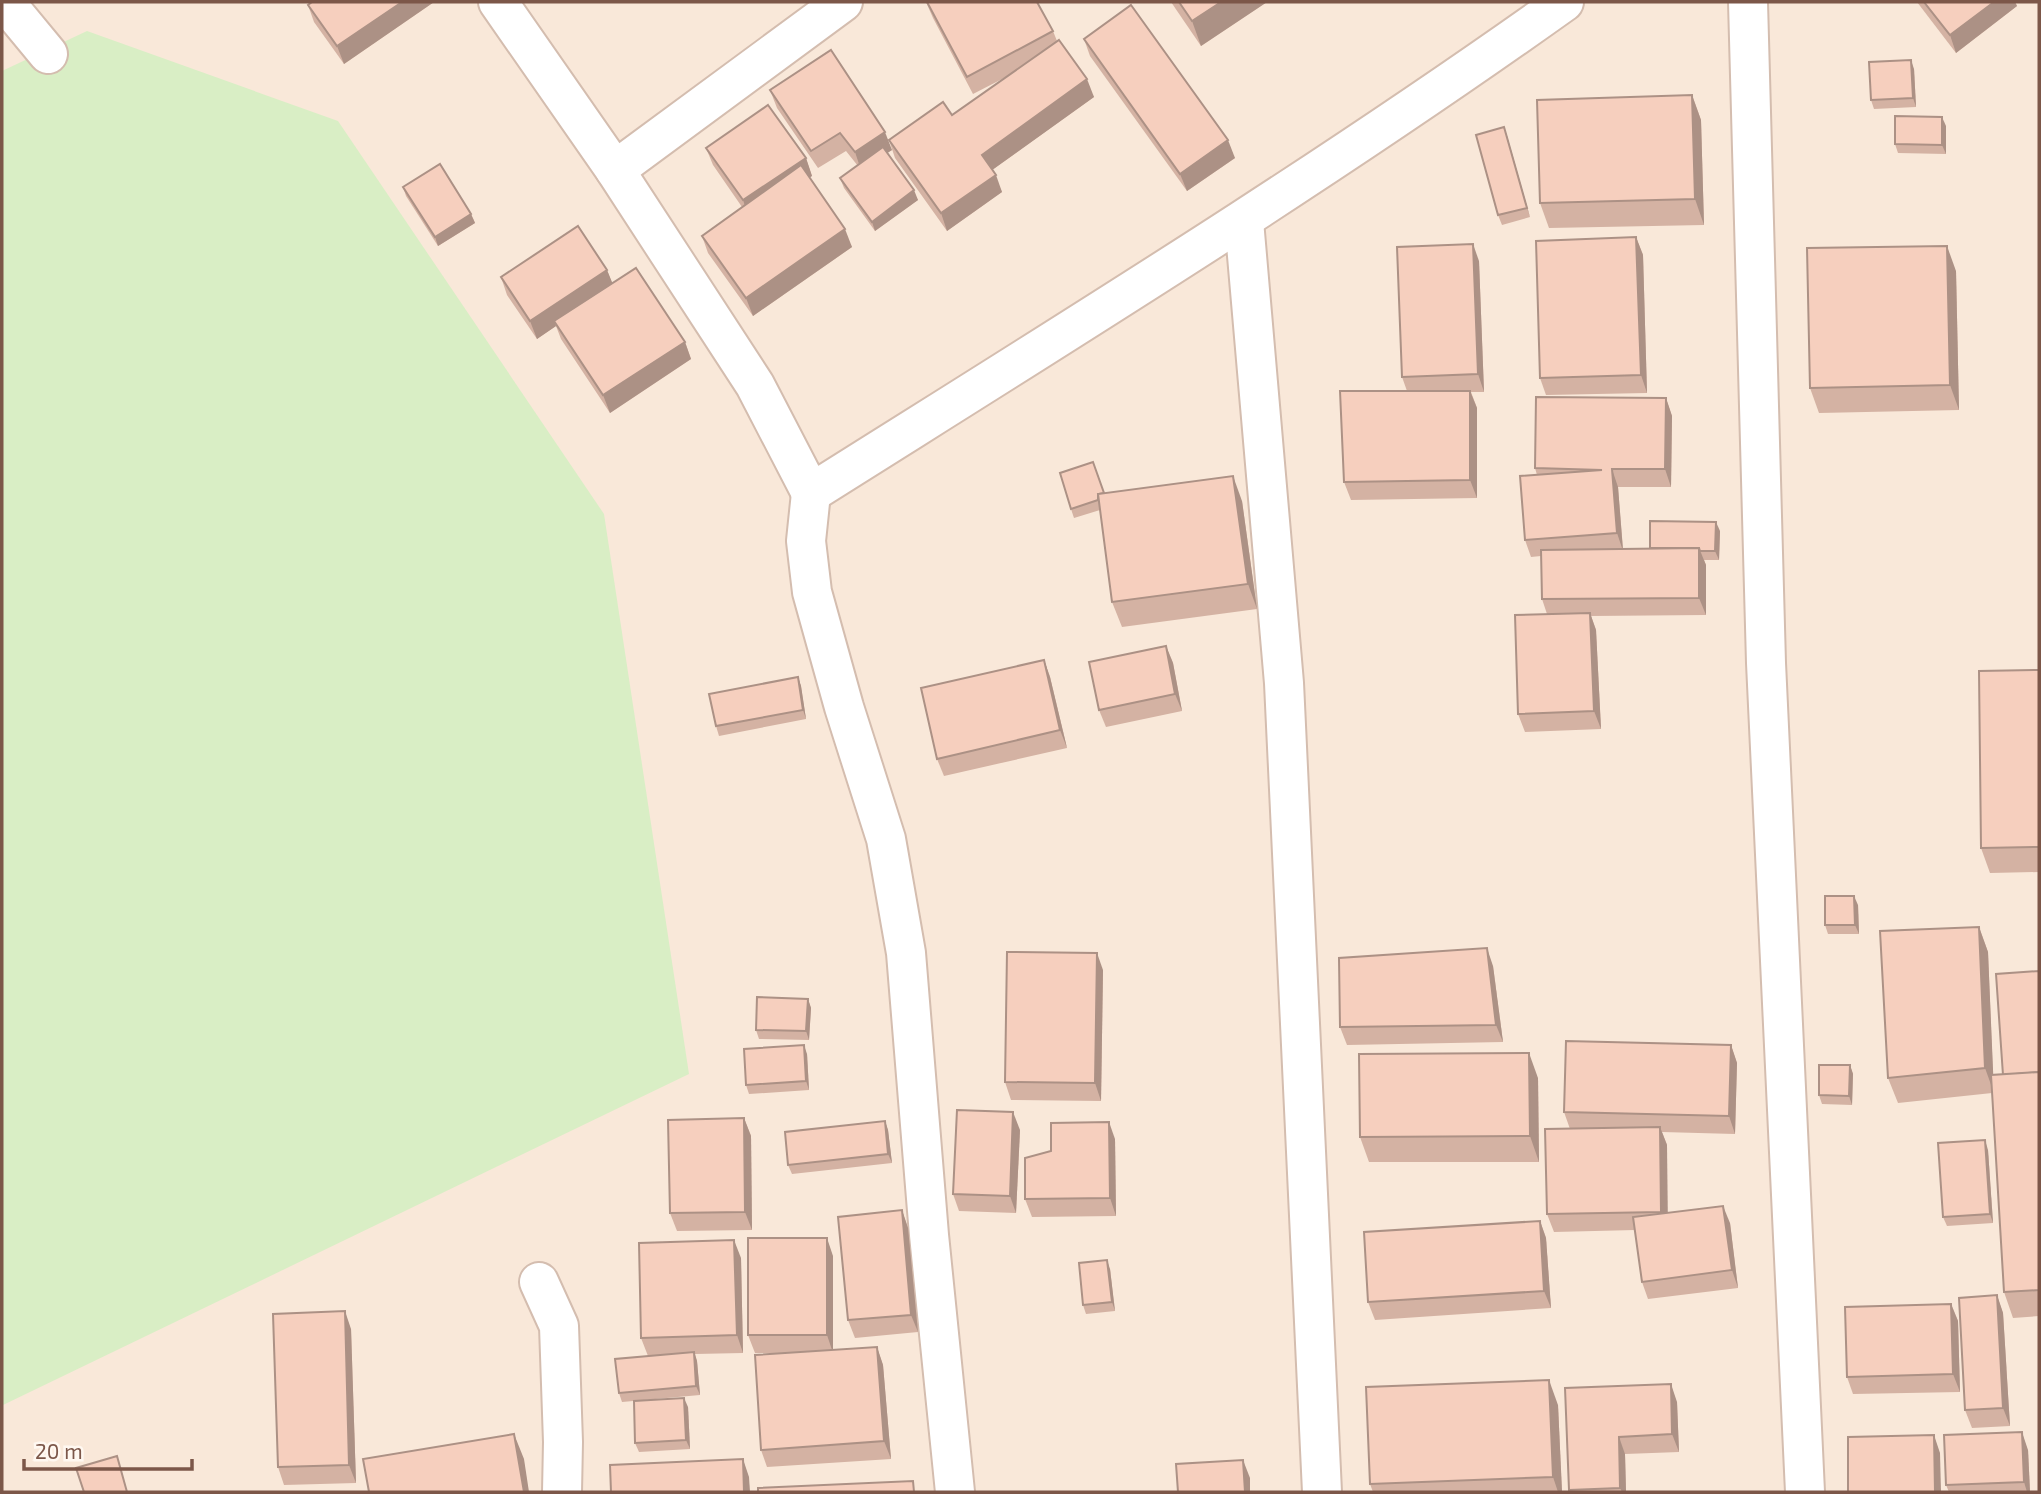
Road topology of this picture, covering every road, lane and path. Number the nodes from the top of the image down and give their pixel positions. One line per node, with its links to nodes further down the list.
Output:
1 (5, 2): 6 (street)
2 (498, 2): 7 (street)
3 (843, 2): 7 (street)
4 (1564, 2): 8 (street)
5 (1748, 2): 14 (street)
6 (48, 54)
7 (615, 170): 9 (street)
8 (1244, 221): 9 (street); 13 (street)
9 (811, 494): 12 (street)
10 (539, 1282): 11 (street)
11 (562, 1492)
12 (955, 1492)
13 (1322, 1492)
14 (1805, 1492)

